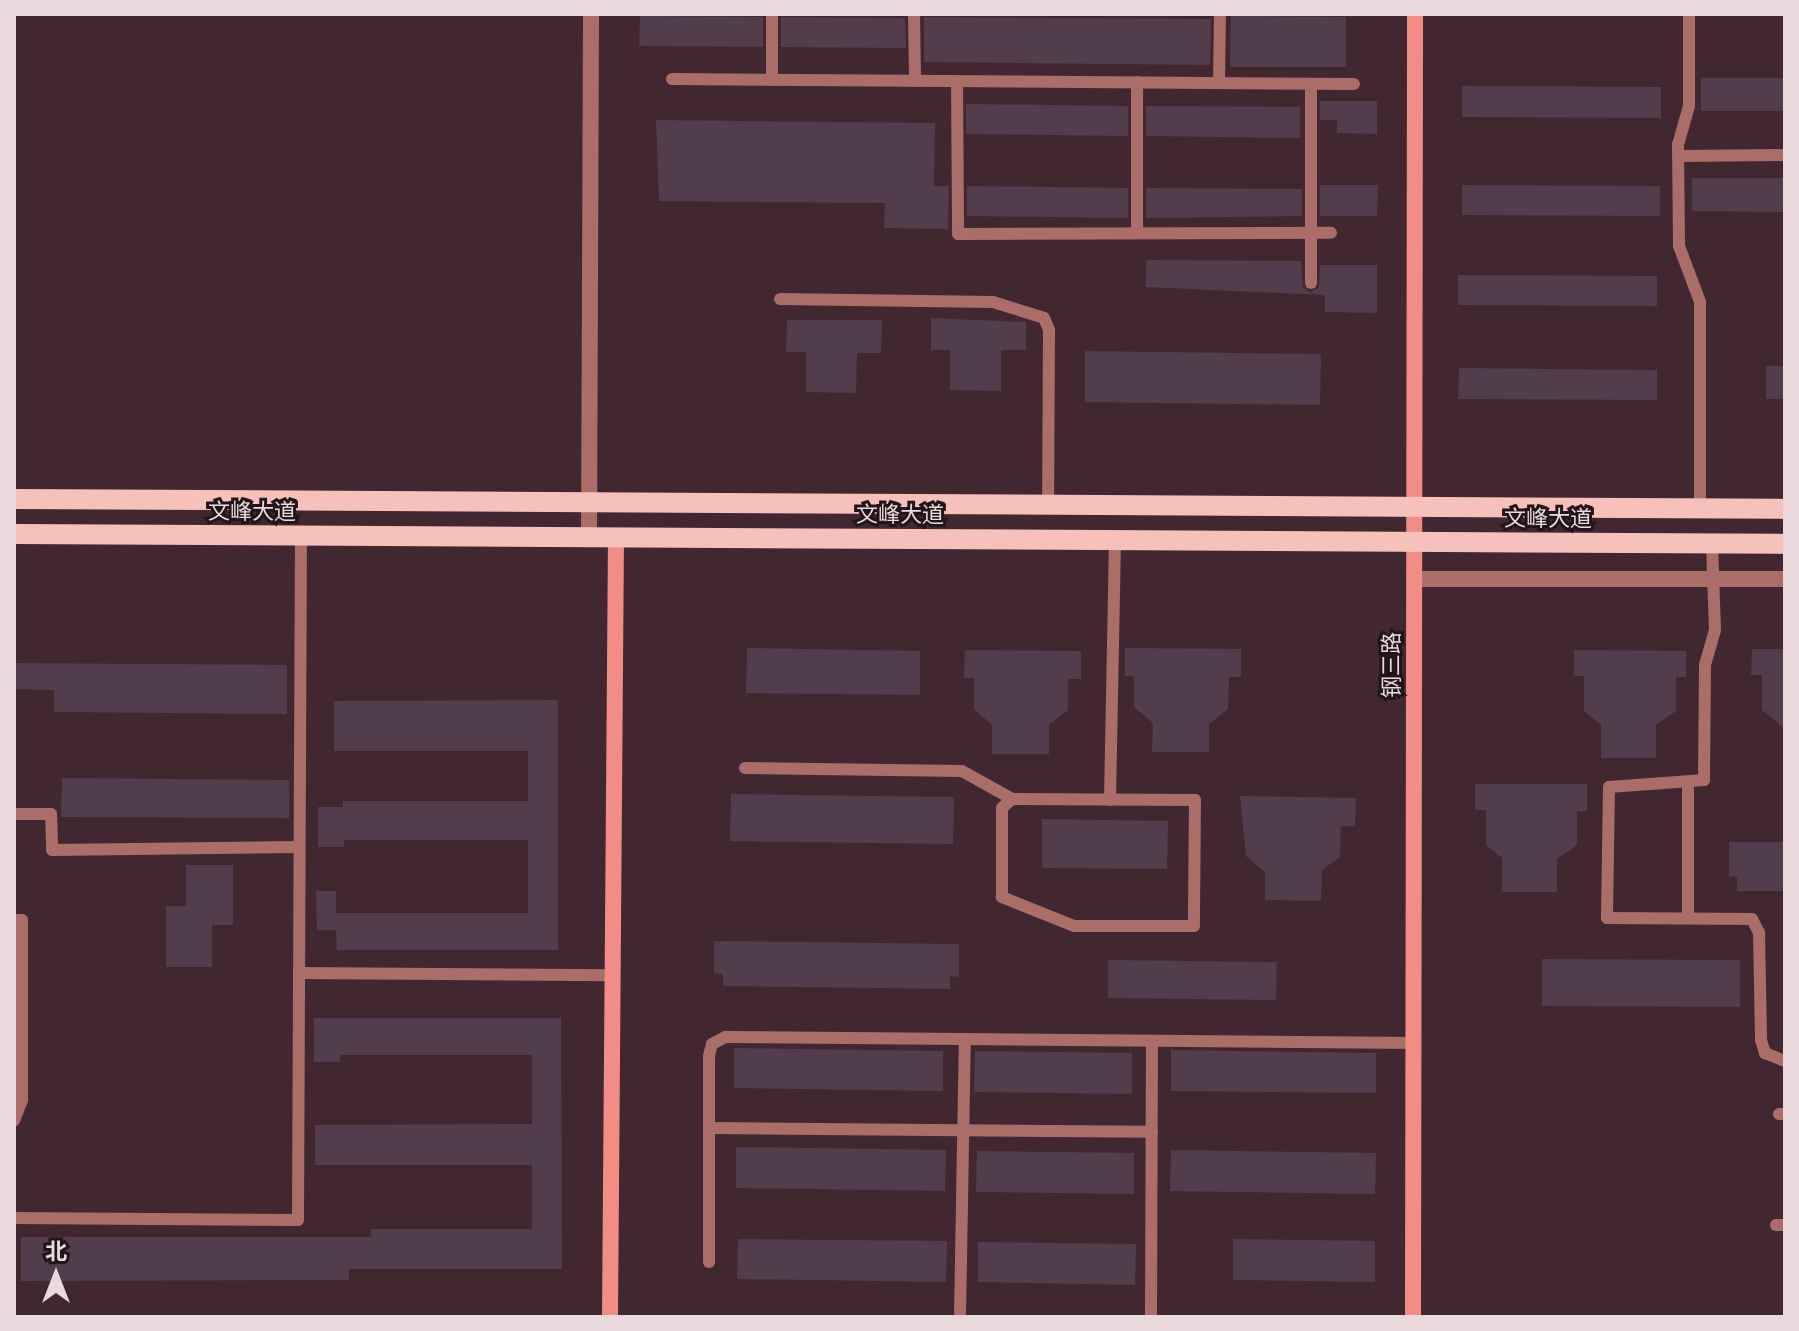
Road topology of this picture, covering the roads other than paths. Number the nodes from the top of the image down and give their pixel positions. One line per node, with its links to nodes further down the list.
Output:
1 (591, 14): 23 (street)
2 (772, 14): 8 (lane)
3 (914, 14): 9 (lane)
4 (1220, 14): 12 (lane)
5 (1415, 14): 25 (street, 钢三路)
6 (1689, 14): 16 (lane)
7 (672, 79): 8 (lane)
8 (772, 80): 9 (lane)
9 (915, 81): 10 (lane)
10 (957, 81): 11 (lane); 17 (lane)
11 (1137, 82): 12 (lane); 17 (lane)
12 (1219, 83): 13 (lane)
13 (1311, 84): 14 (lane); 18 (lane)
14 (1354, 84)
15 (1785, 155): 16 (lane)
16 (1678, 156): 26 (lane)
17 (1137, 233): 18 (lane)
18 (1311, 233): 19 (lane); 20 (lane)
19 (1331, 233)
20 (1311, 283)
21 (780, 299): 24 (lane)
22 (14, 499): 23 (main road, 文峰大道)
23 (590, 502): 24 (main road, 文峰大道); 30 (street)
24 (1048, 505): 25 (main road, 文峰大道)
25 (1415, 507): 26 (main road, 文峰大道); 33 (street, 钢三路)
26 (1700, 509): 27 (main road, 文峰大道)
27 (1785, 509)
28 (14, 534): 29 (main road, 文峰大道)
29 (301, 536): 30 (main road, 文峰大道); 44 (lane)
30 (589, 537): 31 (main road, 文峰大道)
31 (616, 538): 32 (main road, 文峰大道); 48 (street)
32 (1115, 540): 33 (main road, 文峰大道); 42 (lane)
33 (1415, 542): 34 (main road, 文峰大道); 36 (street, 钢三路)
34 (1712, 544): 35 (main road, 文峰大道); 37 (lane)
35 (1785, 544)
36 (1415, 579): 37 (street); 51 (street, 钢三路)
37 (1713, 579): 38 (street); 40 (lane)
38 (1785, 579)
39 (745, 768): 41 (lane)
40 (1688, 785): 45 (lane); 45 (lane)
41 (1012, 799): 42 (lane); 42 (lane)
42 (1110, 800)
43 (14, 814): 44 (lane)
44 (299, 847): 47 (lane)
45 (1688, 918): 52 (lane)
46 (14, 920): 53 (lane)
47 (299, 973): 48 (lane); 57 (lane)
48 (613, 975): 59 (street)
49 (965, 1039): 50 (lane); 54 (lane); 55 (lane)
50 (1152, 1041): 51 (lane); 56 (lane)
51 (1414, 1043): 62 (street, 钢三路)
52 (1785, 1061)
53 (14, 1121)
54 (709, 1128): 55 (lane); 58 (lane)
55 (963, 1130): 56 (lane); 60 (lane)
56 (1152, 1132): 61 (lane)
57 (14, 1218)
58 (709, 1262)
59 (610, 1317)
60 (960, 1317)
61 (1151, 1317)
62 (1413, 1317)

